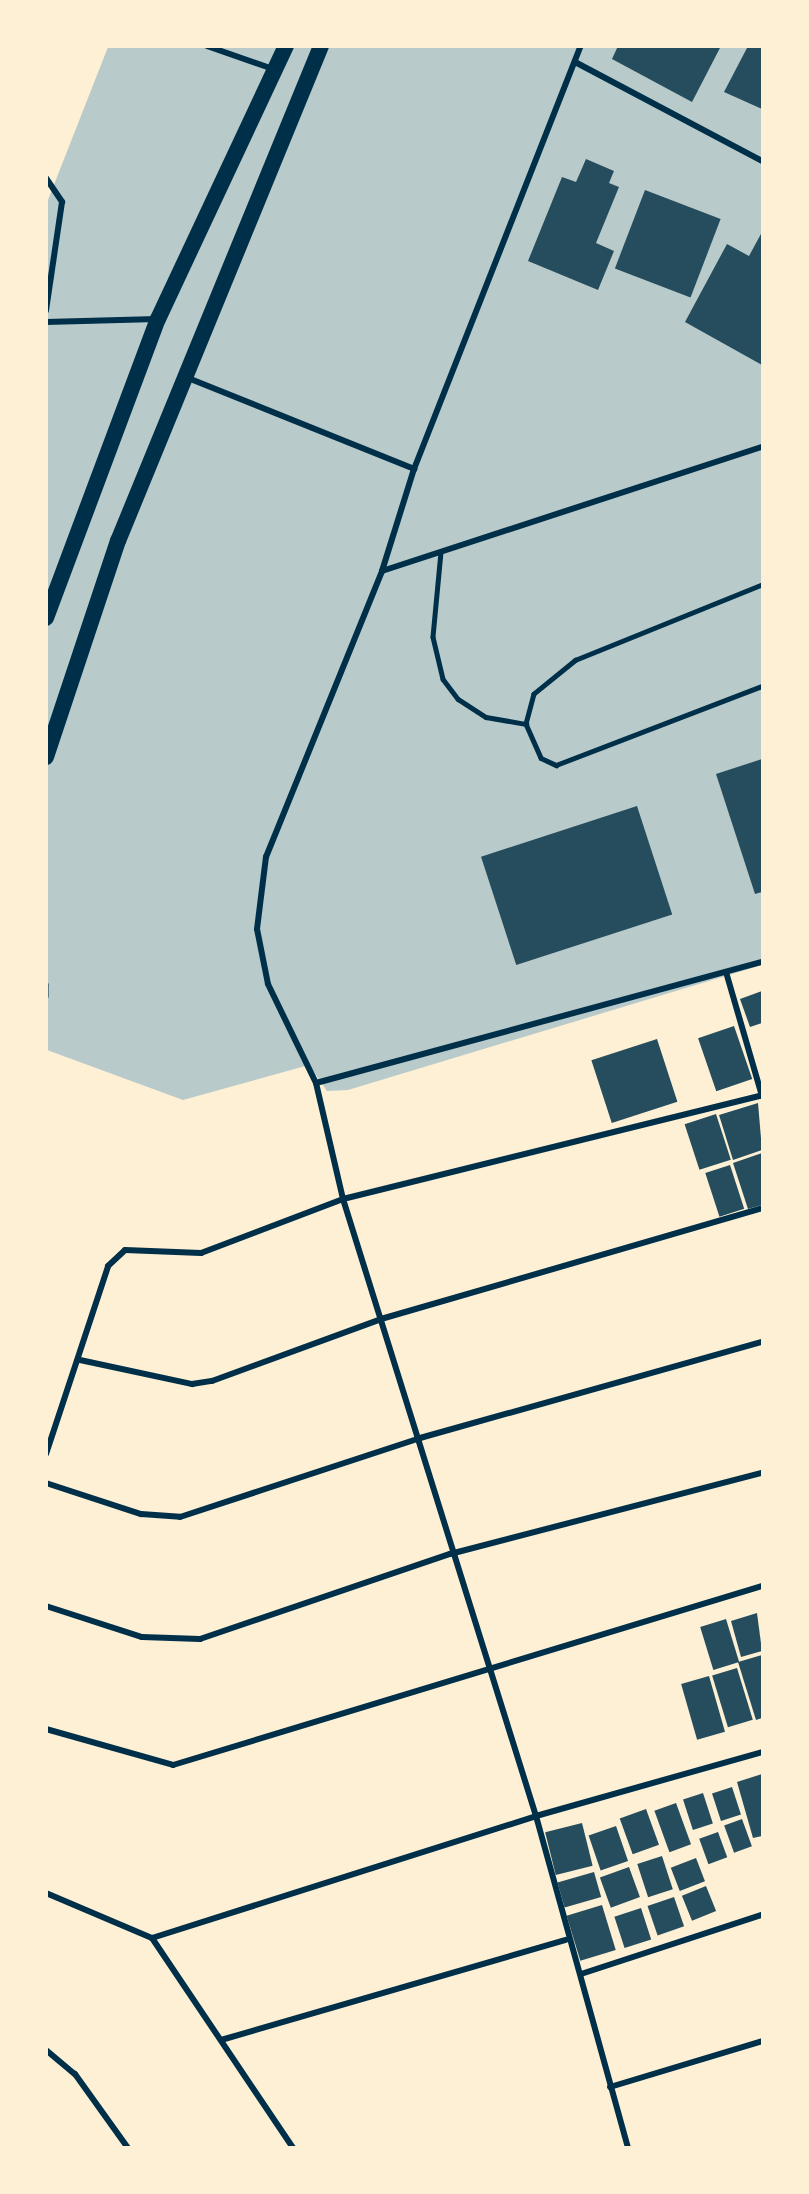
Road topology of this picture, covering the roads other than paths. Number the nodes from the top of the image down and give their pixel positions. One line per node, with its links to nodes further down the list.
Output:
1 (207, 46): 6 (street)
2 (286, 46): 6 (highway)
3 (321, 46): 12 (highway)
4 (581, 46): 5 (street)
5 (575, 62): 7 (street); 14 (street)
6 (276, 70): 10 (highway)
7 (762, 161)
8 (46, 178): 9 (street)
9 (46, 311)
10 (158, 319): 11 (street); 18 (highway)
11 (46, 322)
12 (188, 378): 14 (street); 21 (highway)
13 (762, 447): 15 (street)
14 (414, 469): 16 (street)
15 (441, 552): 16 (street); 20 (lane)
16 (382, 571): 26 (street)
17 (762, 585): 20 (lane)
18 (46, 618)
19 (762, 686): 20 (lane)
20 (526, 724)
21 (46, 757)
22 (762, 962): 23 (street)
23 (726, 972): 26 (street); 27 (street)
24 (46, 984): 25 (lane)
25 (46, 996)
26 (316, 1083): 28 (street)
27 (762, 1095): 28 (street)
28 (343, 1198): 30 (street); 32 (street)
29 (762, 1208): 30 (street)
30 (381, 1319): 32 (street); 33 (street)
31 (762, 1342): 33 (street)
32 (80, 1360): 34 (street)
33 (420, 1438): 36 (street); 37 (street)
34 (46, 1454)
35 (762, 1473): 37 (street)
36 (46, 1483)
37 (450, 1554): 39 (street); 40 (street)
38 (762, 1586): 40 (street)
39 (46, 1606)
40 (487, 1670): 41 (street); 43 (street)
41 (46, 1729)
42 (762, 1752): 43 (street)
43 (536, 1816): 46 (street); 47 (street)
44 (46, 1893): 46 (street)
45 (762, 1915): 48 (street)
46 (153, 1938): 49 (street)
47 (566, 1940): 48 (street); 49 (street)
48 (581, 1974): 52 (street)
49 (221, 2040): 54 (street)
50 (762, 2041): 52 (street)
51 (46, 2050): 53 (street)
52 (610, 2087): 55 (street)
53 (128, 2148)
54 (293, 2148)
55 (628, 2148)

